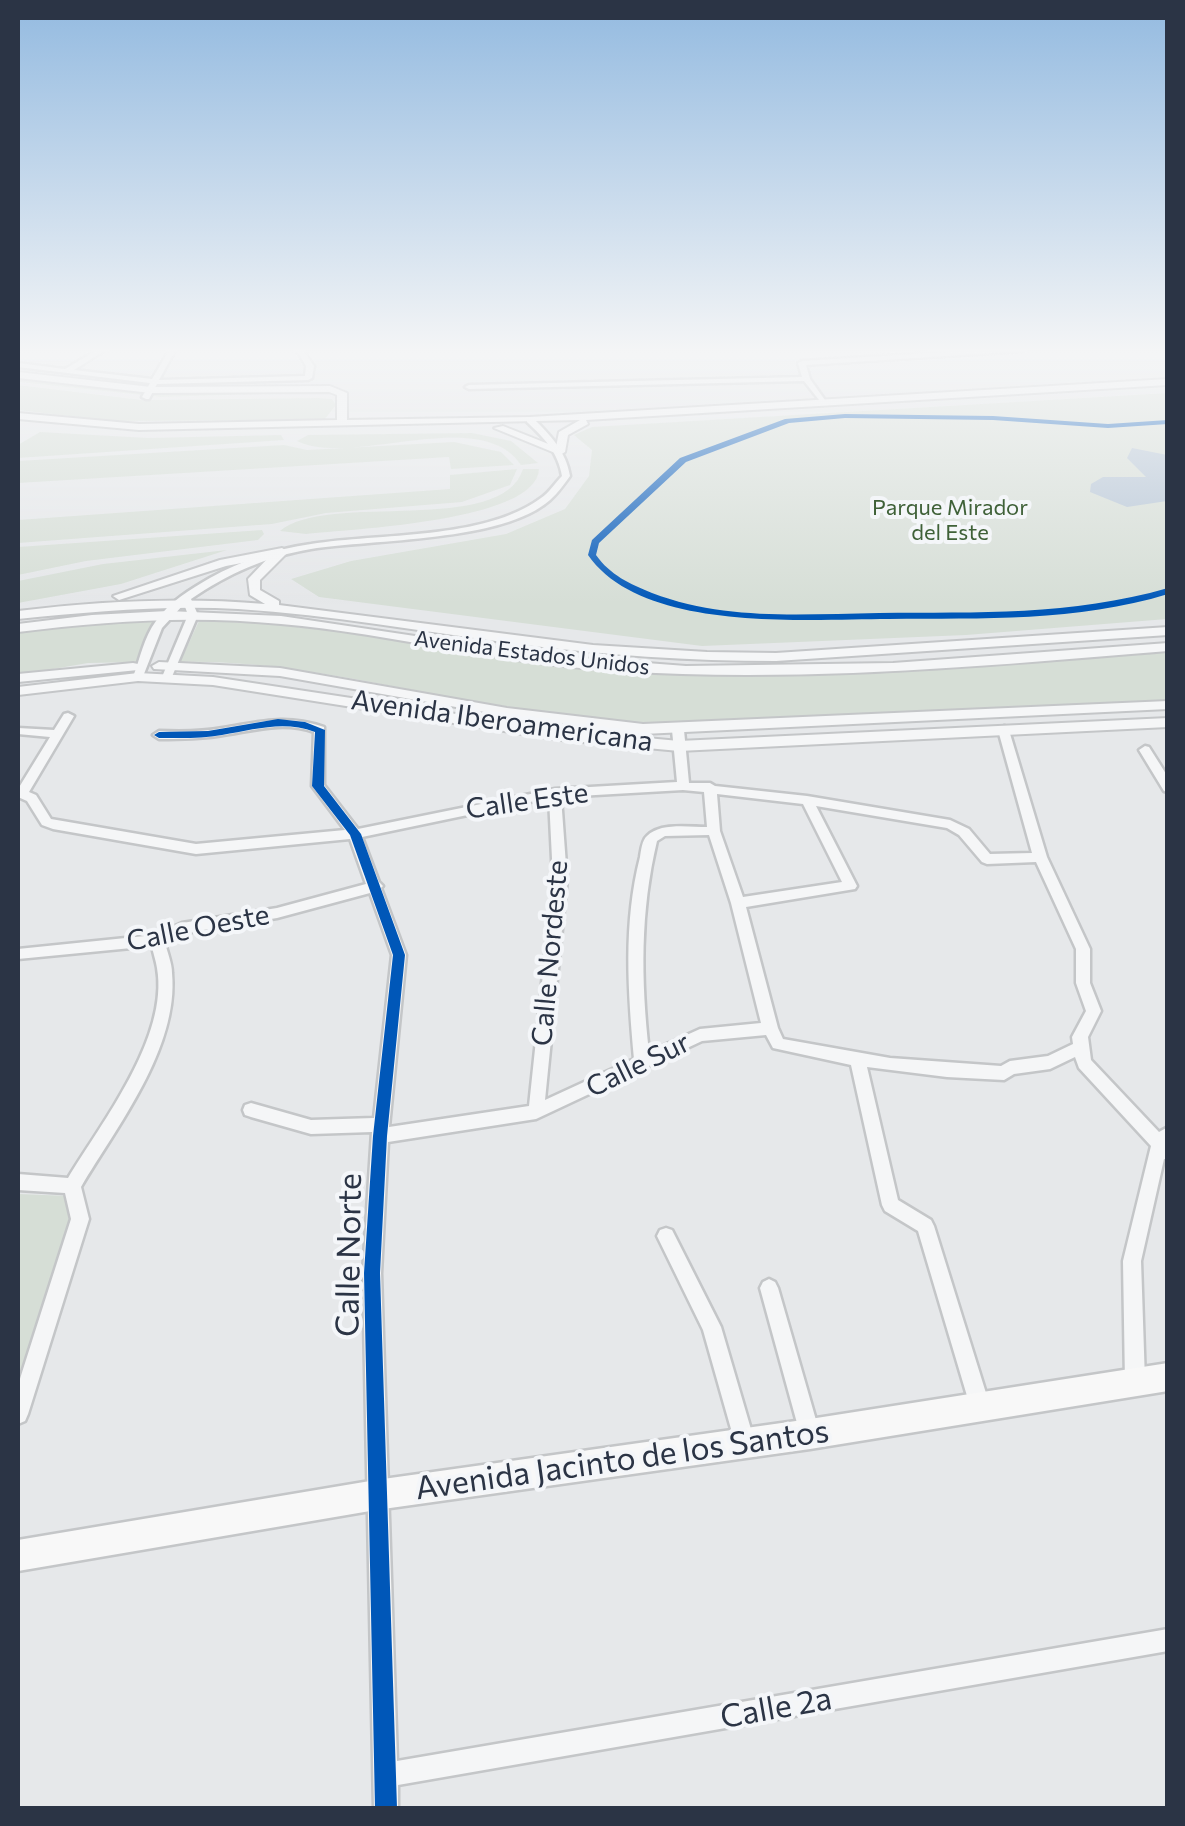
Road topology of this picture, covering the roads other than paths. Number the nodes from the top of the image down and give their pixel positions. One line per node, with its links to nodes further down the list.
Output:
1 (520, 434): 4 (street)
2 (543, 434): 4 (street)
3 (567, 434): 4 (street)
4 (560, 452): 5 (street)
5 (282, 552): 6 (street); 7 (street); 8 (street)
6 (188, 600): 7 (street, Avenida Estados Unidos); 8 (street, Avenida Estados Unidos); 10 (street); 11 (street)
7 (284, 606): 14 (street, Avenida Estados Unidos)
8 (35, 612): 9 (street, Avenida Estados Unidos)
9 (18, 614)
10 (164, 616): 11 (street, Avenida Estados Unidos); 12 (street, Avenida Estados Unidos); 17 (street)
11 (192, 616): 16 (street, Avenida Estados Unidos); 18 (street)
12 (18, 628)
13 (1168, 630): 14 (street, Avenida Estados Unidos)
14 (1000, 644): 16 (street)
15 (1168, 647): 16 (street, Avenida Estados Unidos)
16 (1011, 660)
17 (141, 672): 18 (street, Avenida Iberoamericana); 19 (street, Avenida Iberoamericana); 20 (street, Avenida Iberoamericana)
18 (170, 672): 29 (street, Avenida Iberoamericana)
19 (18, 678)
20 (18, 691)
21 (1168, 705): 29 (street, Avenida Iberoamericana)
22 (68, 716): 27 (street)
23 (1168, 722): 25 (street, Avenida Iberoamericana)
24 (315, 727): 28 (street); 38 (street, Calle Norte)
25 (1004, 730): 29 (street, Avenida Iberoamericana); 39 (street)
26 (18, 732): 27 (street)
27 (58, 734): 34 (street)
28 (160, 736)
29 (679, 738): 31 (street)
30 (1145, 750): 33 (street)
31 (683, 786): 32 (street, Calle Este); 35 (street, Calle Este)
32 (710, 787): 36 (street, Calle Este); 37 (street)
33 (1168, 788)
34 (20, 793): 38 (street, Calle Este)
35 (555, 793): 38 (street, Calle Este); 49 (street, Calle Nordeste)
36 (807, 800): 39 (street, Calle Este); 41 (street)
37 (714, 831): 41 (street); 46 (street)
38 (355, 834): 40 (street, Calle Norte)
39 (1040, 857): 45 (street)
40 (376, 886): 42 (street, Calle Oeste); 50 (street, Calle Norte)
41 (738, 902): 44 (street)
42 (158, 940): 43 (street, Calle Oeste); 53 (street)
43 (18, 954)
44 (770, 1028): 46 (street, Calle Sur); 47 (street)
45 (1079, 1048): 47 (street); 51 (street)
46 (642, 1061): 49 (street, Calle Sur)
47 (858, 1062): 58 (street)
48 (251, 1110): 50 (street, Calle Sur)
49 (536, 1112): 50 (street, Calle Sur)
50 (381, 1130): 62 (street, Calle Norte)
51 (1165, 1143): 57 (street)
52 (18, 1182): 53 (street)
53 (72, 1186): 59 (street)
54 (666, 1236): 61 (street)
55 (769, 1288): 60 (street)
56 (1168, 1377): 57 (main road, Avenida Jacinto de los Santos)
57 (1135, 1382): 58 (main road, Avenida Jacinto de los Santos)
58 (980, 1406): 60 (main road, Avenida Jacinto de los Santos)
59 (18, 1414)
60 (810, 1434): 61 (main road, Avenida Jacinto de los Santos)
61 (746, 1443): 62 (main road, Avenida Jacinto de los Santos)
62 (376, 1494): 63 (main road, Avenida Jacinto de los Santos); 65 (street, Calle Norte)
63 (18, 1556)
64 (1168, 1640): 65 (street, Calle 2a)
65 (385, 1775): 66 (street, Calle Norte)
66 (386, 1808)

